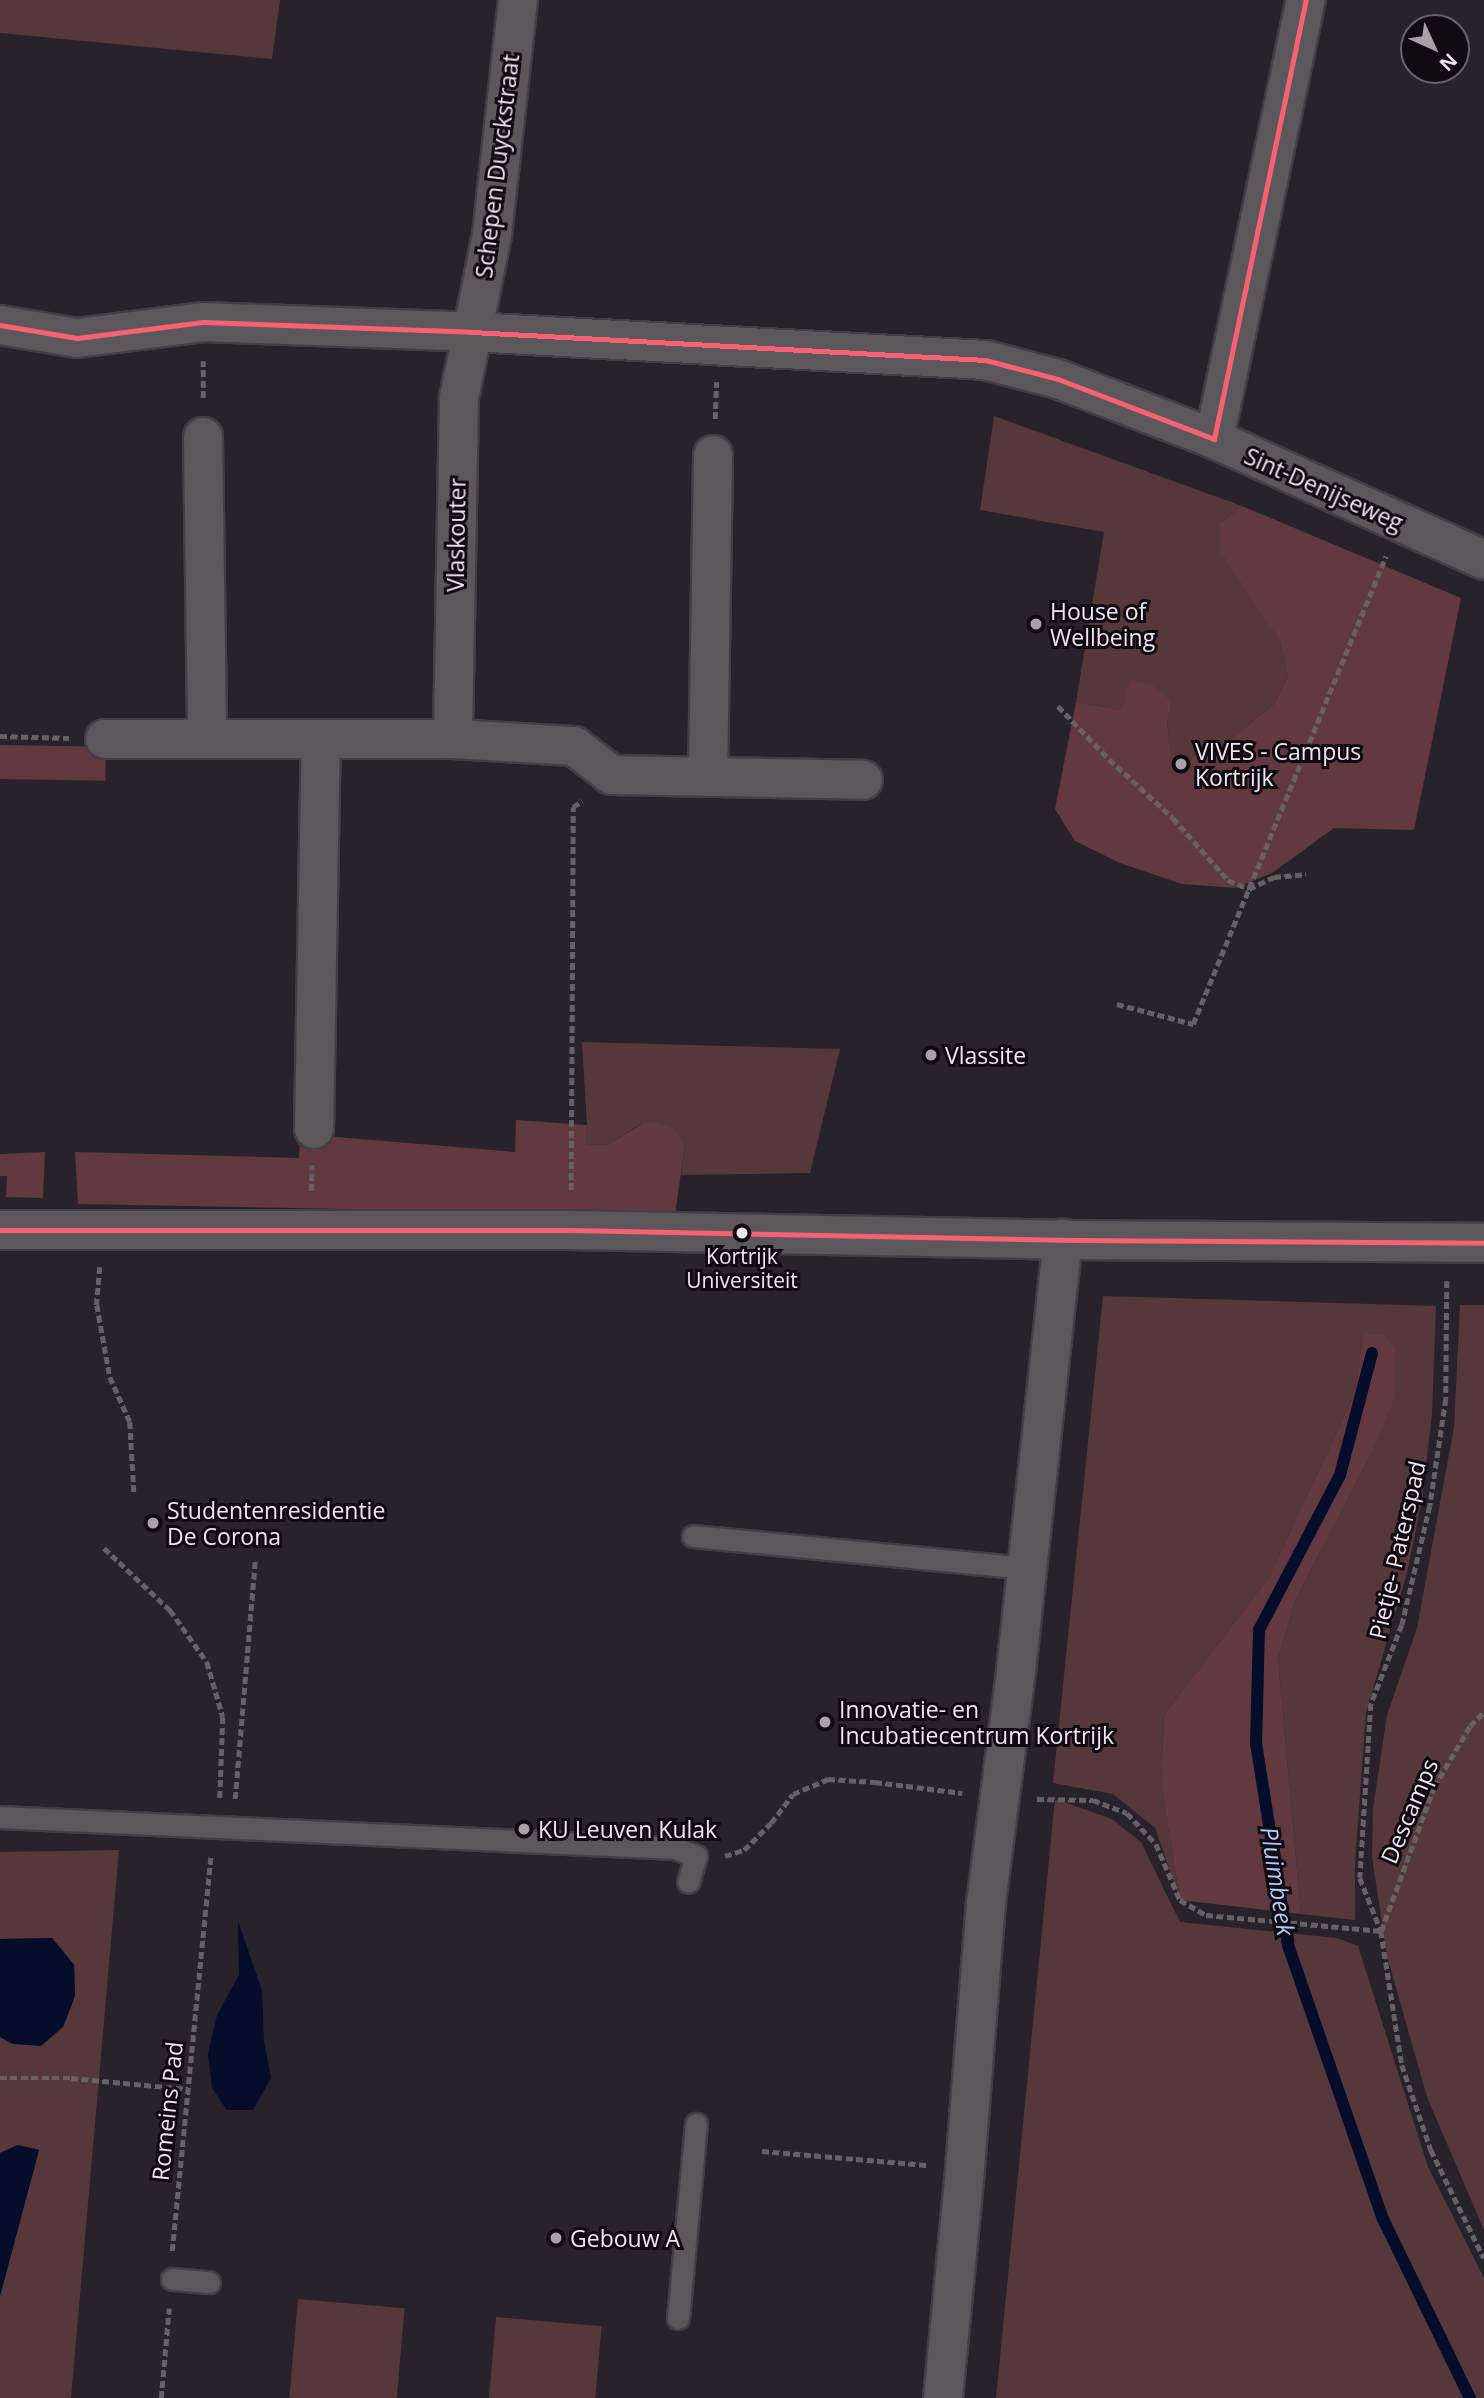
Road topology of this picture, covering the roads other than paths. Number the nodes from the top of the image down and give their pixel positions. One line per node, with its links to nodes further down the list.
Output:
1 (518, 0): 4 (street, Schepen Duyckstraat)
2 (1306, 0): 6 (street)
3 (0, 325): 4 (street, Sint-Denijseweg)
4 (472, 332): 6 (street, Sint-Denijseweg); 12 (street, Vlaskouter)
5 (203, 438): 9 (street)
6 (1214, 439): 8 (street, Sint-Denijseweg)
7 (713, 455): 13 (street)
8 (1484, 560)
9 (207, 737): 10 (street); 11 (street)
10 (105, 738)
11 (321, 738): 12 (street); 15 (street)
12 (453, 739): 13 (street)
13 (708, 777): 14 (street)
14 (863, 780)
15 (314, 1129)
16 (0, 1230): 17 (street)
17 (1063, 1239): 18 (street); 20 (street)
18 (1466, 1243)
19 (693, 1536): 20 (lane)
20 (1028, 1568): 27 (street)
21 (0, 1817): 22 (lane)
22 (688, 1882)
23 (696, 2124): 26 (lane)
24 (172, 2279): 25 (lane)
25 (209, 2282)
26 (678, 2318)
27 (943, 2398)

